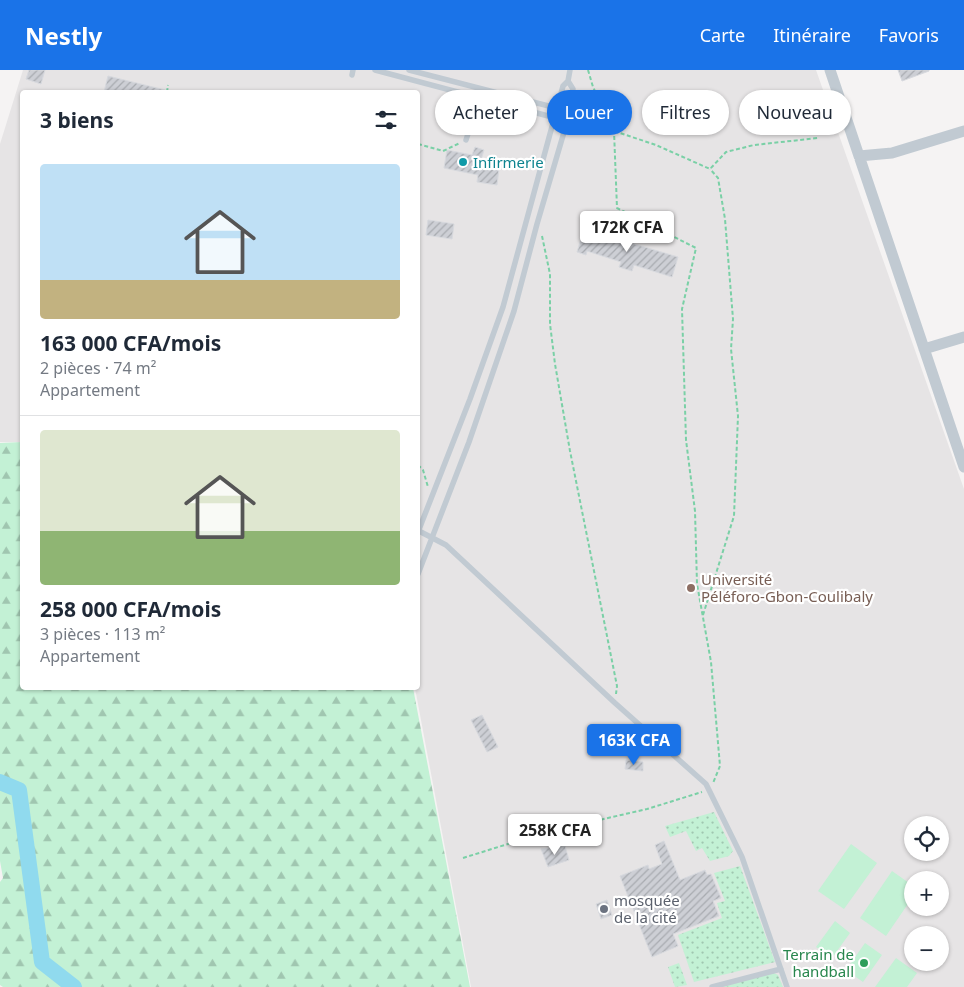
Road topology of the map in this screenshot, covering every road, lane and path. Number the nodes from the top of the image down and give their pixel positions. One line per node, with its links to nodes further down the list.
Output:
1 (375, 70): 6 (lane)
2 (411, 70): 6 (lane); 14 (lane)
3 (570, 70): 7 (lane)
4 (588, 70): 13 (path)
5 (830, 70): 24 (street)
6 (411, 80): 10 (lane)
7 (568, 81): 11 (lane); 12 (lane)
8 (168, 85): 9 (path)
9 (167, 90)
10 (447, 90)
11 (562, 90)
12 (573, 90)
13 (594, 90)
14 (547, 106)
15 (964, 131): 24 (street)
16 (468, 135): 22 (lane)
17 (551, 135): 27 (lane)
18 (563, 135): 26 (lane)
19 (614, 135): 39 (path)
20 (626, 135): 25 (path)
21 (818, 138): 25 (path)
22 (466, 140): 23 (path)
23 (420, 145)
24 (859, 156): 30 (street)
25 (710, 169): 39 (path)
26 (537, 224): 28 (lane); 40 (path)
27 (503, 307): 28 (lane); 34 (lane)
28 (514, 311): 37 (lane)
29 (964, 337): 30 (street)
30 (924, 349): 31 (street)
31 (960, 446): 33 (street)
32 (420, 467): 34 (path)
33 (964, 467)
34 (431, 499): 35 (lane)
35 (420, 527)
36 (420, 533): 37 (lane)
37 (433, 537): 38 (lane); 40 (lane)
38 (420, 569)
39 (703, 616): 41 (path)
40 (615, 703): 41 (lane)
41 (708, 790): 42 (path); 43 (lane)
42 (463, 858)
43 (781, 969): 44 (lane); 45 (lane)
44 (712, 987)
45 (787, 987)

